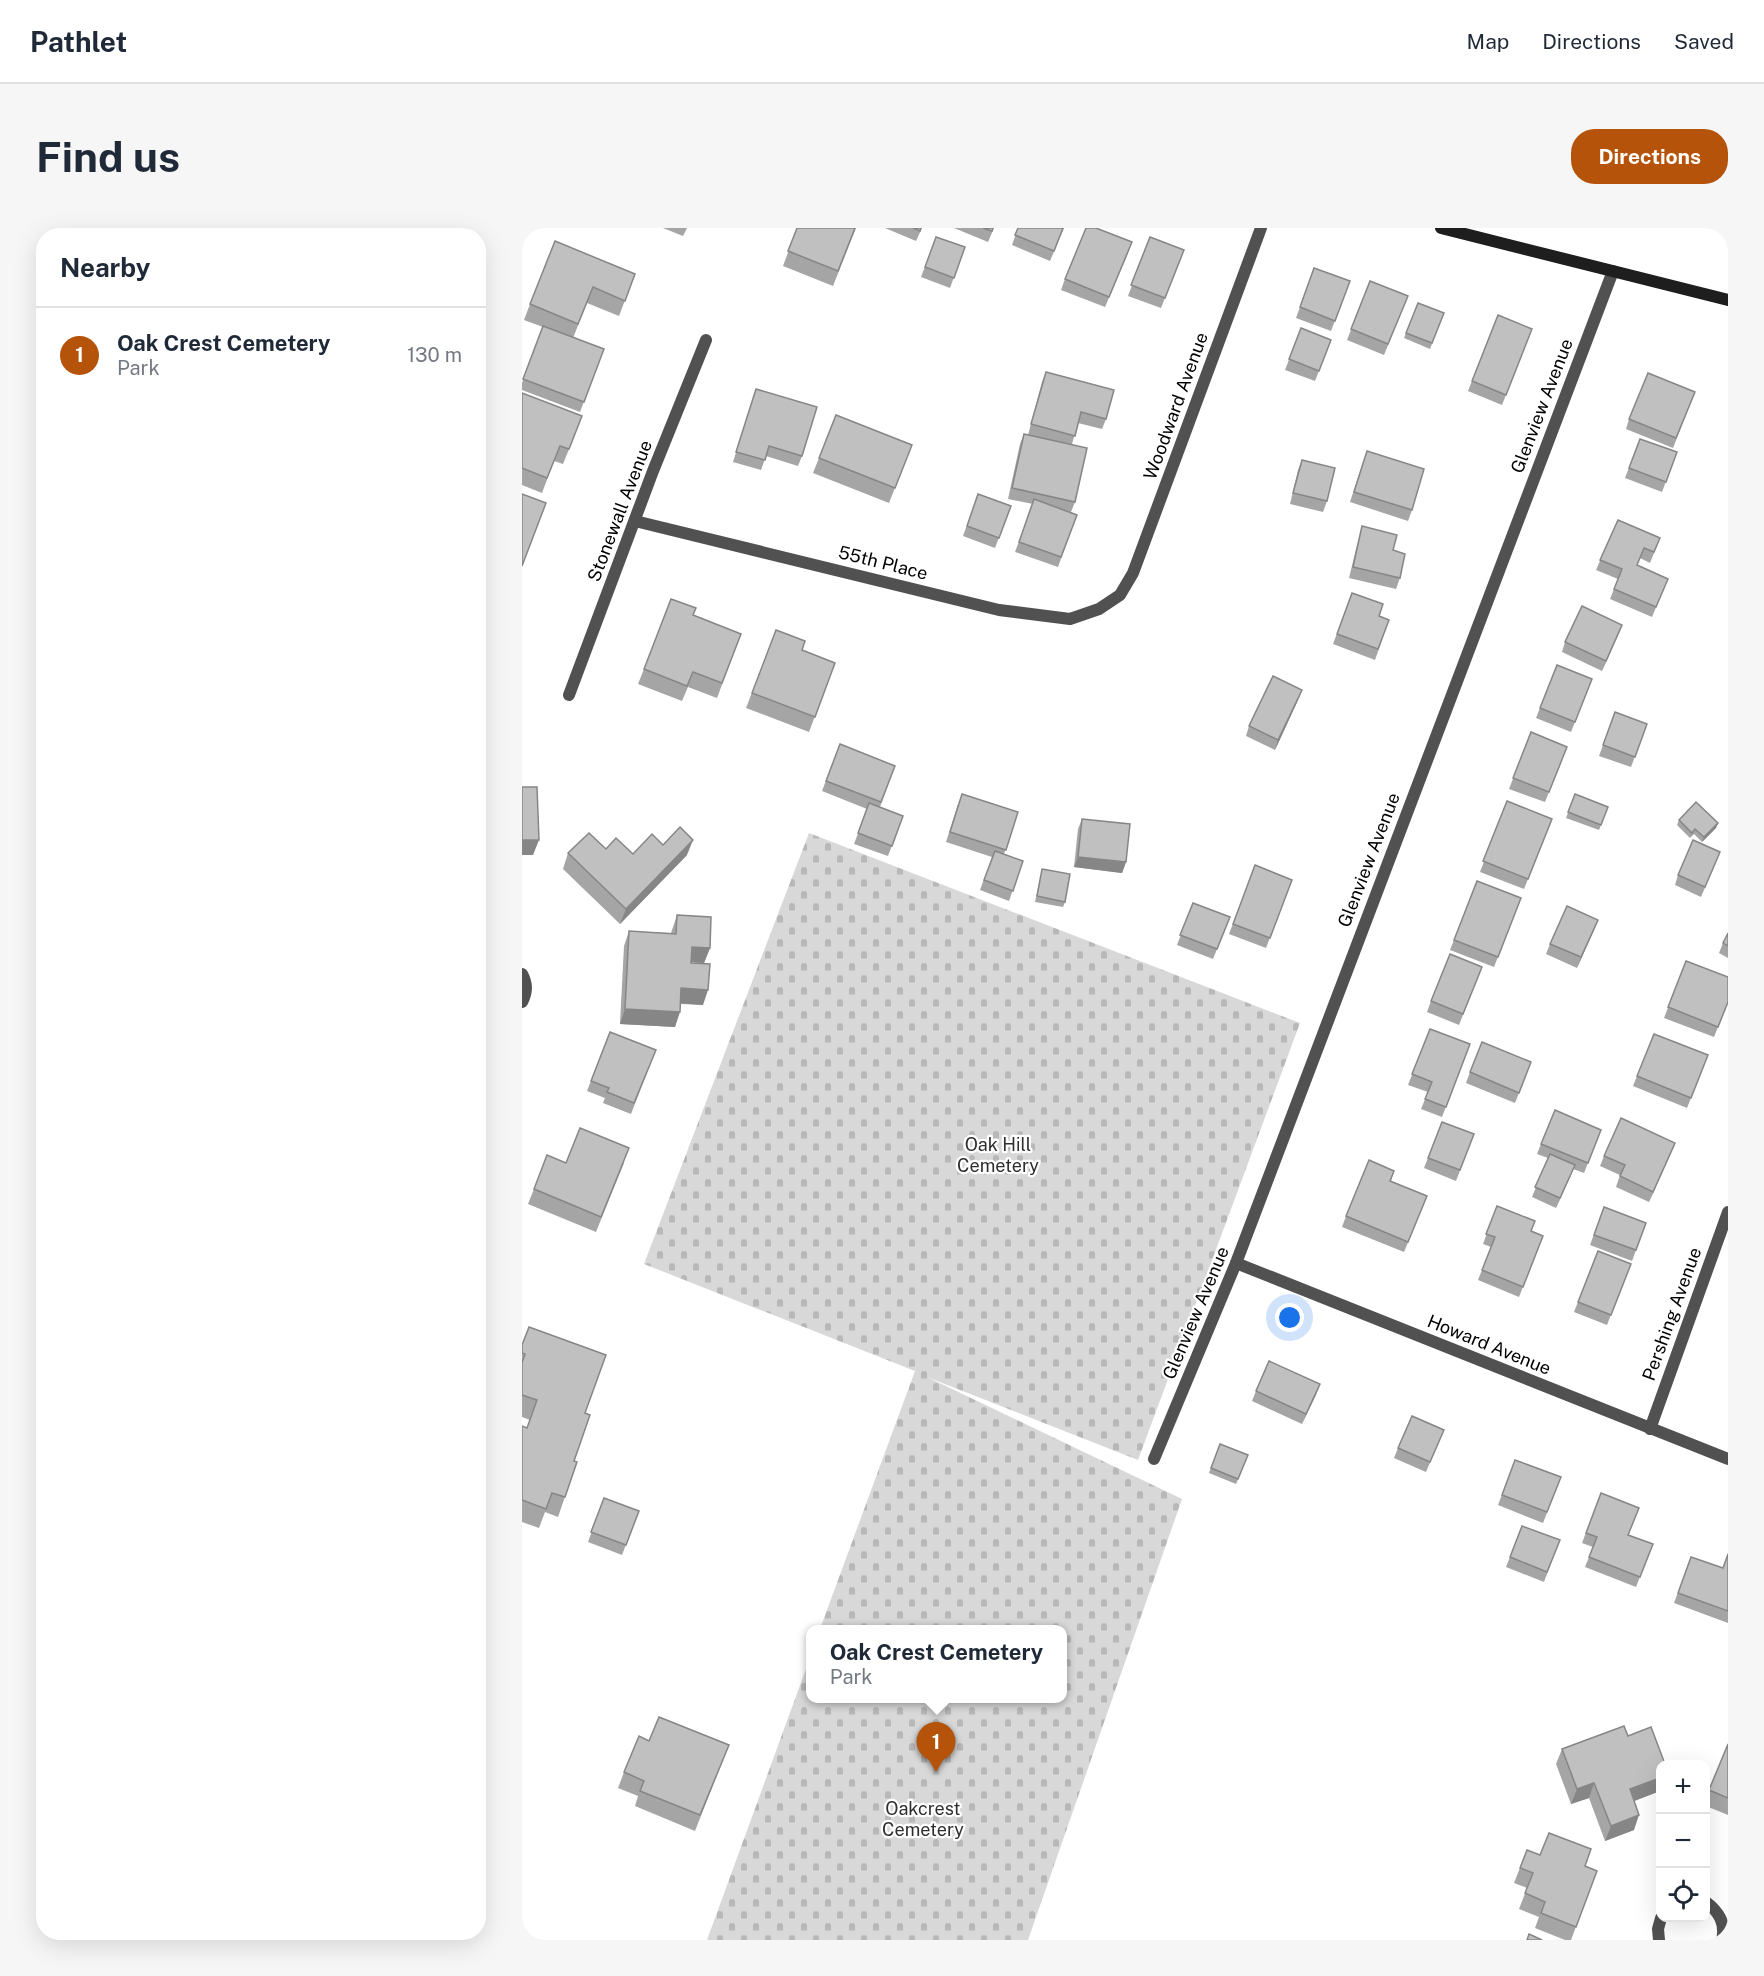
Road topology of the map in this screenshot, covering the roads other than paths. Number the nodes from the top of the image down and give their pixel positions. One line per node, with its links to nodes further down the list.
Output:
1 (1261, 228): 7 (street, Woodward Avenue)
2 (1441, 228): 3 (main road)
3 (1613, 271): 4 (main road); 12 (street, Glenview Avenue)
4 (1728, 300)
5 (706, 340): 6 (street, Stonewall Avenue)
6 (635, 521): 7 (street, 55th Place); 8 (street, Stonewall Avenue)
7 (1120, 595)
8 (569, 695)
9 (522, 974): 10 (street)
10 (522, 1002)
11 (1728, 1212): 13 (street, Pershing Avenue)
12 (1236, 1263): 13 (street, Howard Avenue); 14 (street, Glenview Avenue)
13 (1650, 1429): 15 (street, Howard Avenue)
14 (1154, 1459)
15 (1728, 1459)
16 (1710, 1905): 19 (street)
17 (1660, 1922): 18 (street)
18 (1659, 1940)
19 (1722, 1940)

